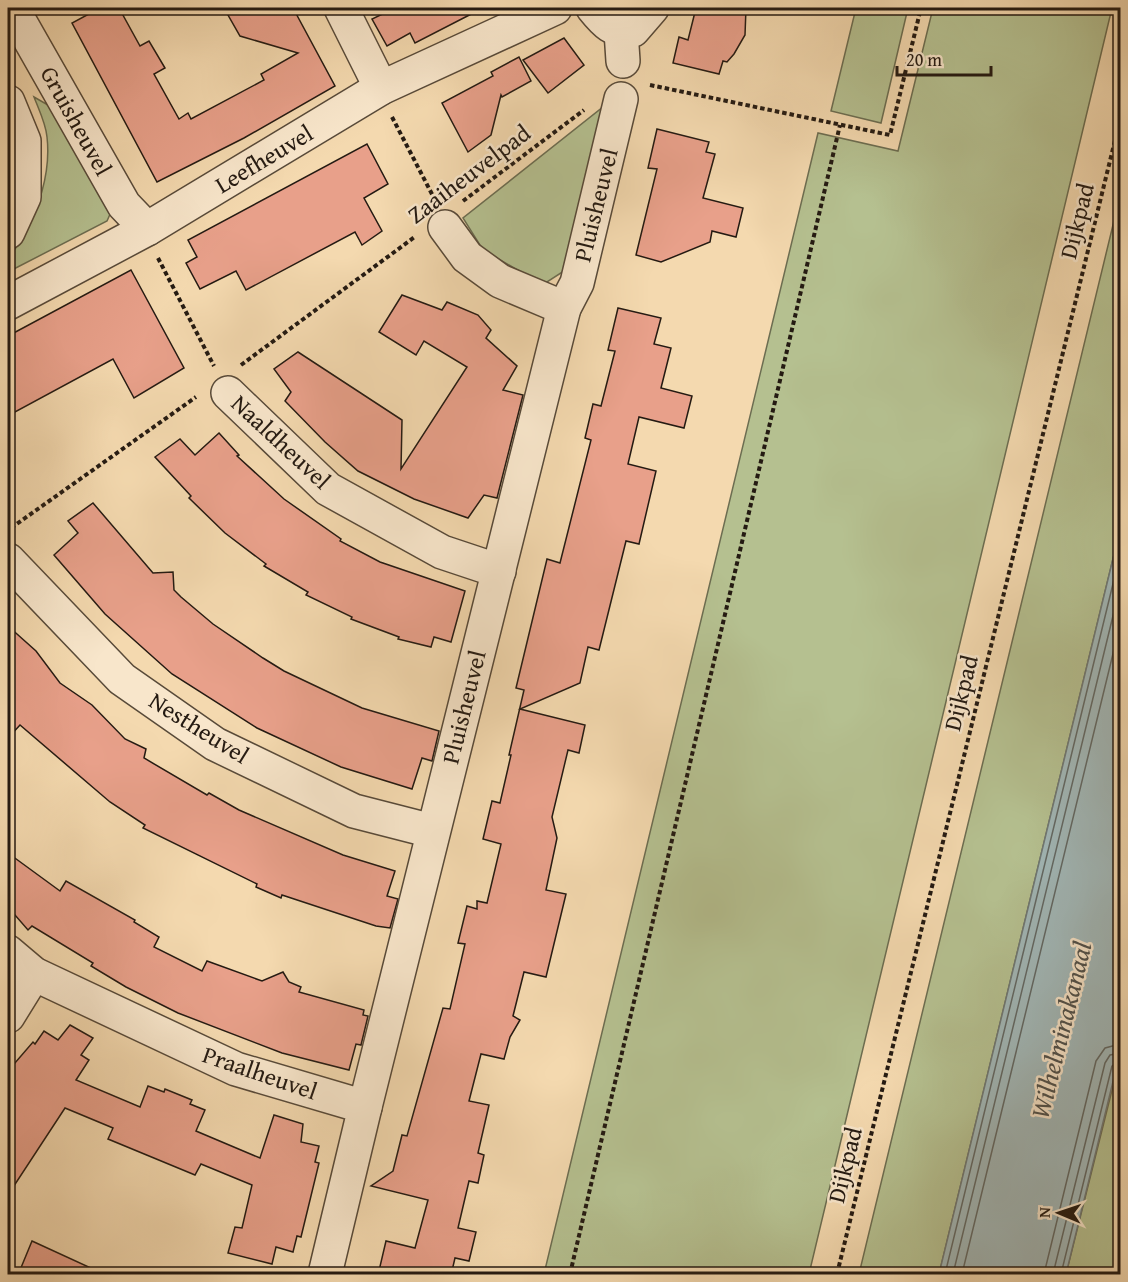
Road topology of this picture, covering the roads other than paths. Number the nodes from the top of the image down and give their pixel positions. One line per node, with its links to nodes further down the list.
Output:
1 (12, 8): 10 (street, Gruisheuvel)
2 (341, 8): 6 (street)
3 (555, 8): 6 (street, Leefheuvel)
4 (593, 8): 5 (street)
5 (652, 8)
6 (381, 88): 10 (street, Leefheuvel)
7 (634, 92): 13 (street, Pluisheuvel)
8 (8, 102): 11 (street)
9 (443, 222): 13 (street)
10 (147, 229): 12 (street, Leefheuvel)
11 (8, 232)
12 (8, 303)
13 (564, 308): 16 (street, Pluisheuvel)
14 (224, 387): 16 (street, Naaldheuvel)
15 (8, 560): 17 (street, Nestheuvel)
16 (499, 571): 17 (street, Pluisheuvel)
17 (432, 831): 21 (street, Pluisheuvel)
18 (8, 952): 19 (street, Praalheuvel)
19 (34, 974): 20 (street); 21 (street, Praalheuvel)
20 (8, 1016)
21 (365, 1107): 22 (street)
22 (325, 1275)

